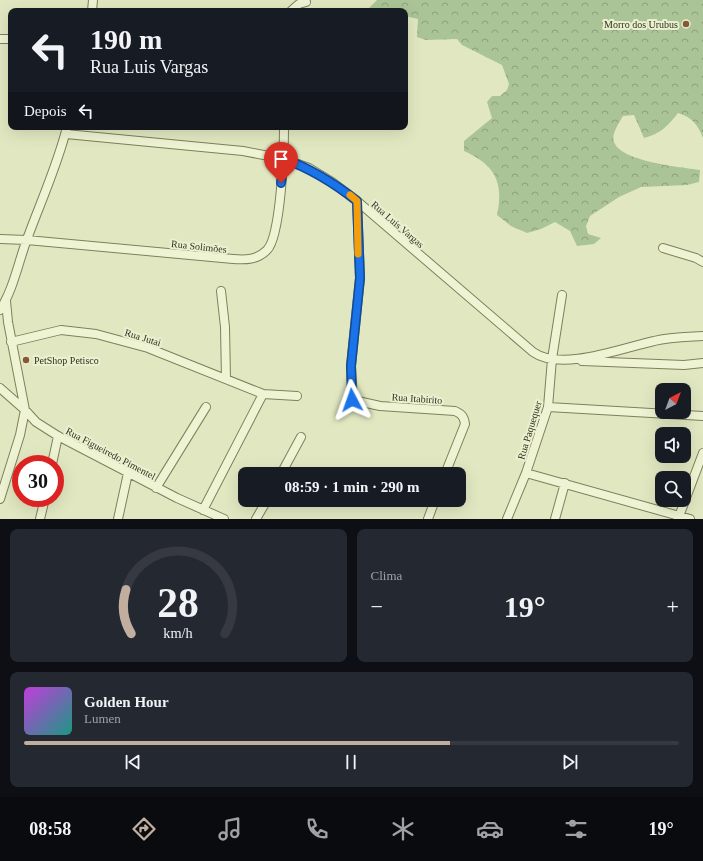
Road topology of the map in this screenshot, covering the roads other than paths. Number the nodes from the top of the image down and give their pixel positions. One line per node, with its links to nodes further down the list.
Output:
1 (306, 2): 2 (street)
2 (294, 8)
3 (284, 130): 5 (street, Rua Solimões)
4 (67, 131): 5 (street, Rua Luis Vargas); 8 (street)
5 (284, 159): 6 (street, Rua Luis Vargas); 8 (street, Rua Solimões)
6 (357, 201): 17 (street, Rua Luis Vargas); 33 (street, Rua Itabirito)
7 (0, 239): 8 (street, Rua Solimões)
8 (27, 240): 13 (street)
9 (663, 248): 10 (street)
10 (703, 262)
11 (221, 291): 20 (street)
12 (562, 295): 17 (street, Rua Paquequer)
13 (6, 301): 14 (street); 16 (street)
14 (0, 310)
15 (703, 336): 18 (street)
16 (11, 342): 20 (street, Rua Jutai); 26 (street)
17 (552, 359): 18 (street, Rua Luis Vargas); 25 (street, Rua Paquequer)
18 (575, 361): 19 (street, Rua Luis Vargas)
19 (703, 363)
20 (226, 379): 22 (street, Rua Jutai)
21 (0, 388): 26 (street, Rua Figueiredo Pimentel)
22 (263, 394): 23 (street, Rua Jutai); 42 (street)
23 (297, 396)
24 (206, 407): 37 (street)
25 (548, 407): 27 (street); 35 (street, Rua Paquequer)
26 (26, 410): 28 (street, Rua Figueiredo Pimentel); 38 (street)
27 (703, 416)
28 (58, 436): 31 (street); 34 (street, Rua Figueiredo Pimentel)
29 (301, 437): 32 (street)
30 (703, 453): 43 (street)
31 (54, 455)
32 (285, 467)
33 (448, 467)
34 (128, 473): 37 (street, Rua Figueiredo Pimentel); 45 (street)
35 (526, 473): 36 (street); 49 (street, Rua Paquequer)
36 (565, 483): 43 (street); 50 (street)
37 (156, 488): 42 (street, Rua Figueiredo Pimentel)
38 (0, 498)
39 (43, 507): 44 (street)
40 (263, 507): 47 (street)
41 (432, 507): 48 (street)
42 (203, 510): 46 (street, Rua Figueiredo Pimentel)
43 (679, 518): 51 (street)
44 (40, 519)
45 (118, 519)
46 (224, 519)
47 (256, 519)
48 (428, 519)
49 (508, 519)
50 (555, 519)
51 (690, 519)

